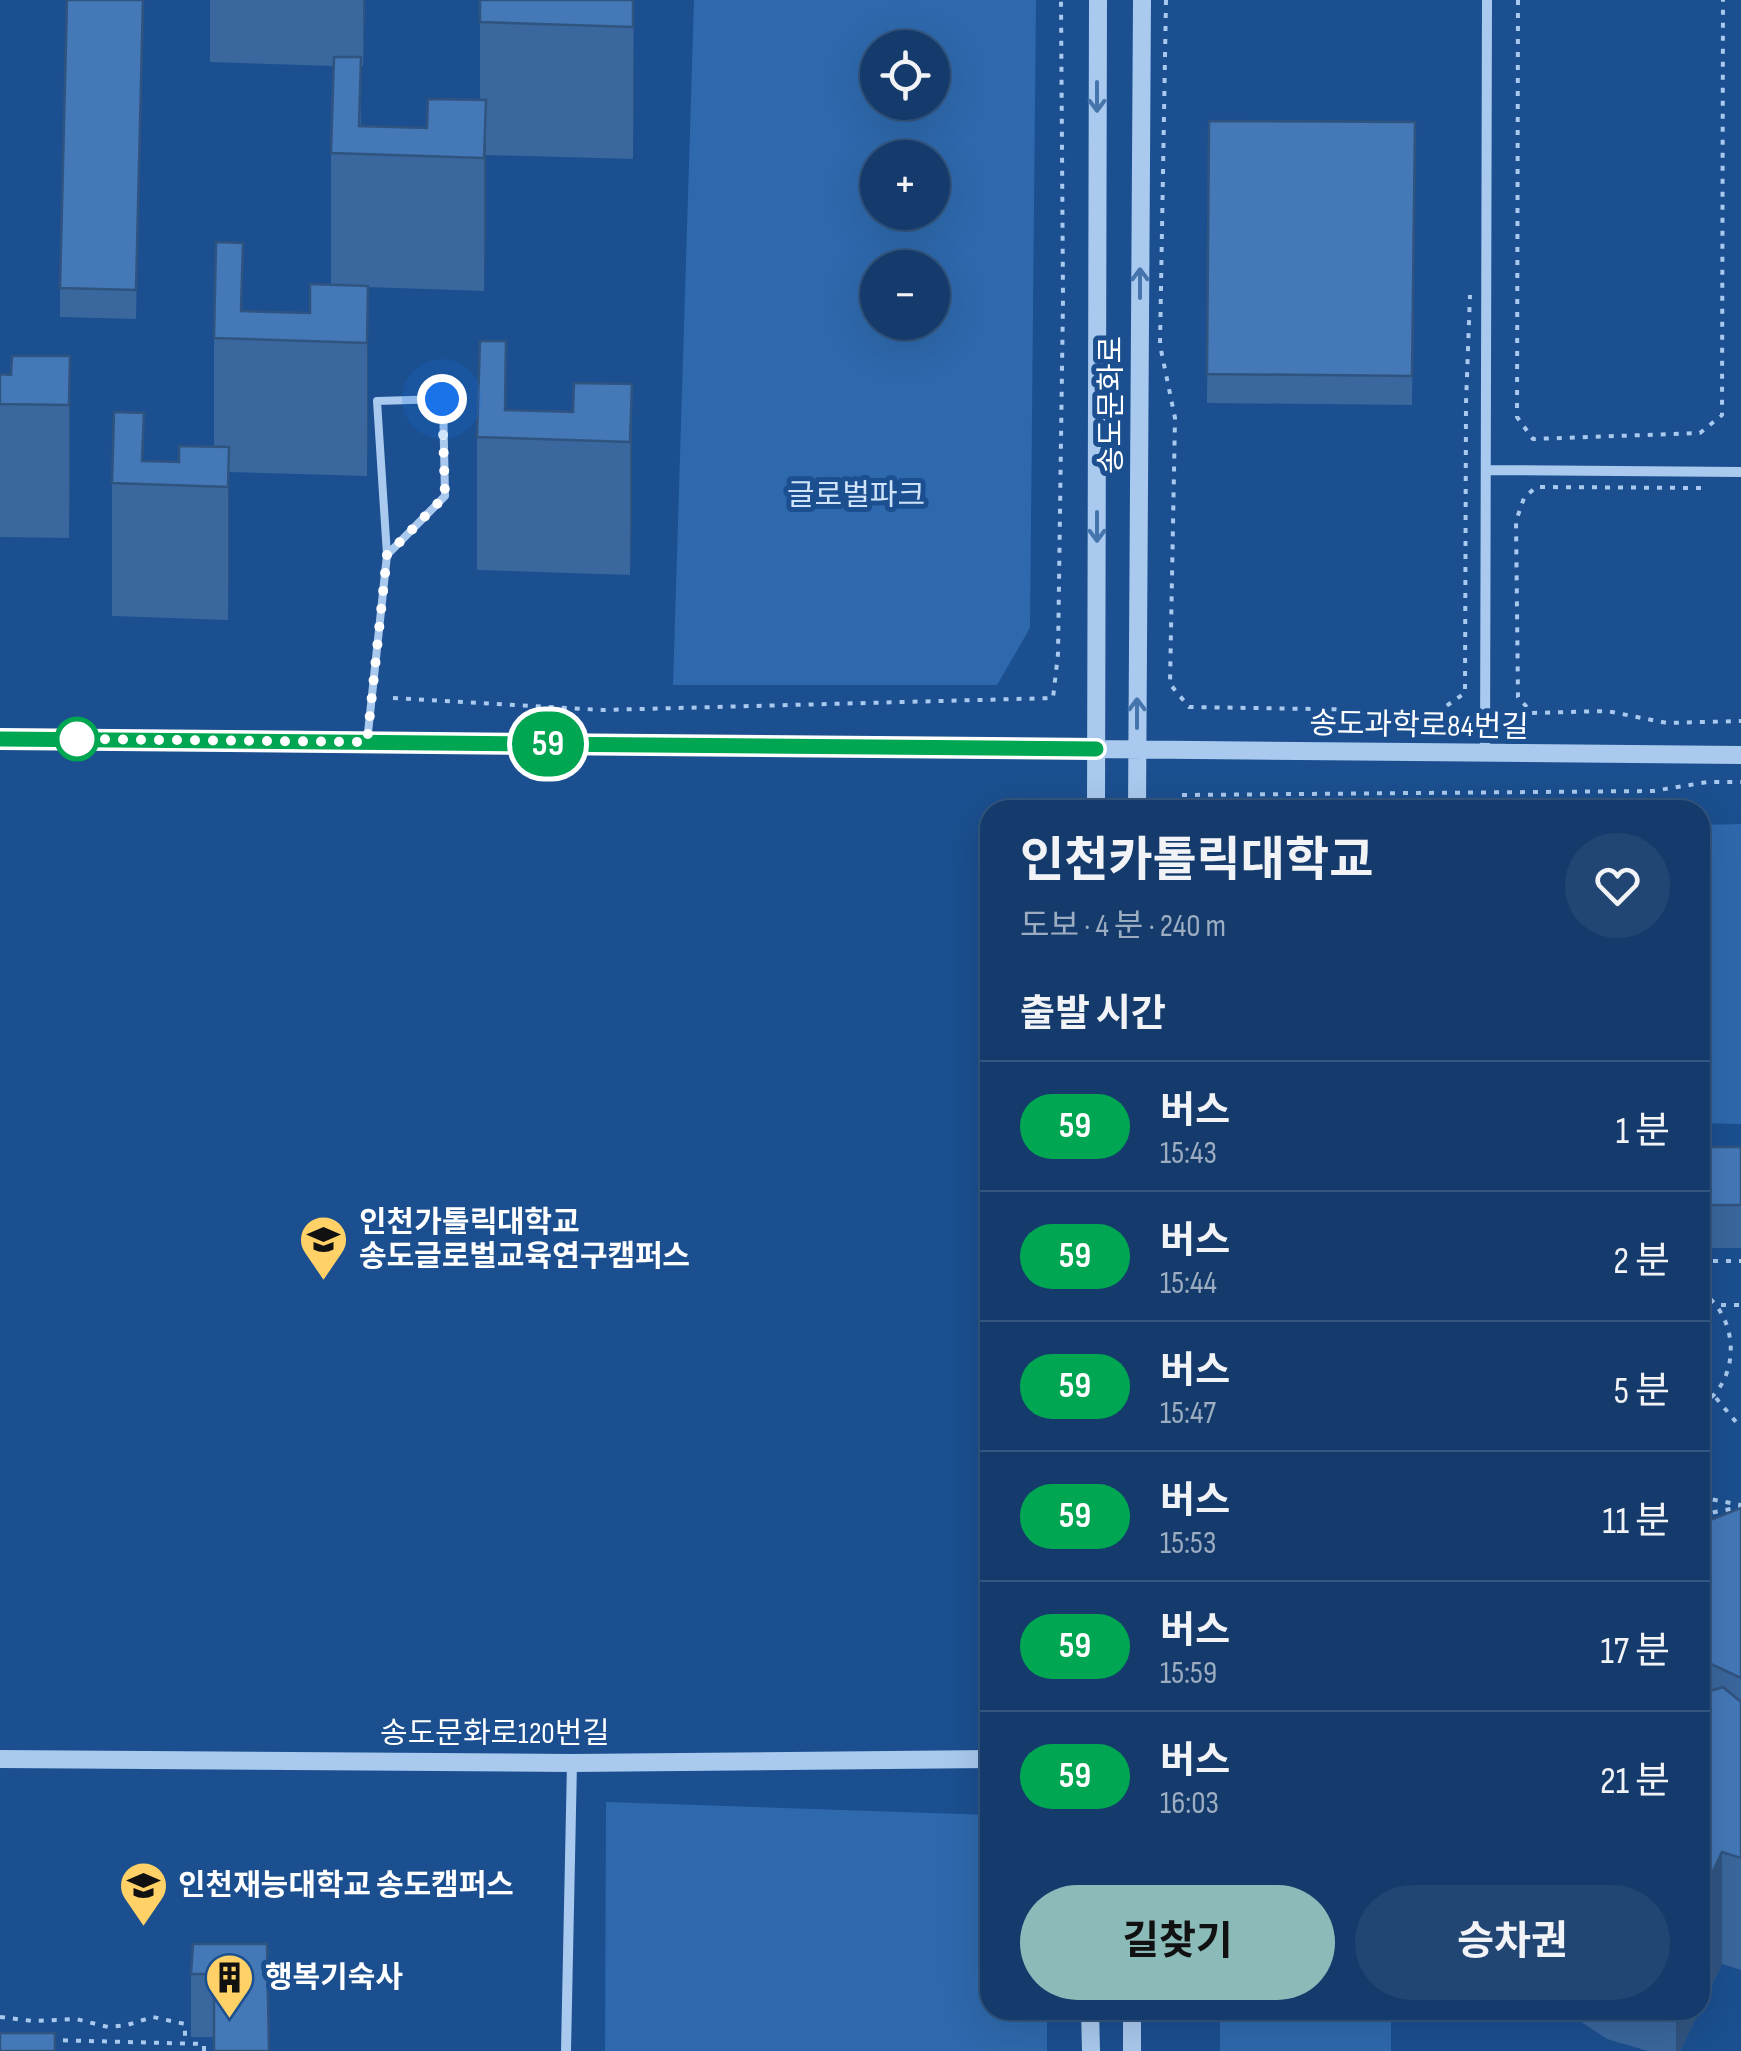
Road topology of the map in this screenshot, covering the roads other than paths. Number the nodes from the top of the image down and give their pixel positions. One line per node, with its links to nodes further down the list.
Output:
1 (1098, 0): 9 (street, 송도문화로, one-way to 9)
2 (1142, 0): 10 (street, 송도문화로, one-way to 2)
3 (1487, 0): 4 (street)
4 (1487, 470): 5 (street); 11 (street)
5 (1741, 472)
6 (387, 555): 6 (lane); 8 (lane)
7 (0, 739): 8 (street, 송도과학로84번길)
8 (367, 742): 9 (street, 송도과학로84번길)
9 (1096, 749): 10 (street, 송도과학로84번길); 13 (street, 송도문화로)
10 (1137, 750): 11 (street, 송도과학로84번길); 14 (street, 송도문화로)
11 (1486, 755): 12 (street, 송도과학로84번길)
12 (1741, 755)
13 (1096, 800)
14 (1137, 800)
15 (0, 1759): 17 (street, 송도문화로120번길)
16 (980, 1759): 17 (street, 송도문화로120번길)
17 (572, 1763): 20 (street)
18 (1090, 2020): 21 (street)
19 (1132, 2020): 22 (street)
20 (566, 2051)
21 (1090, 2051)
22 (1132, 2051)

